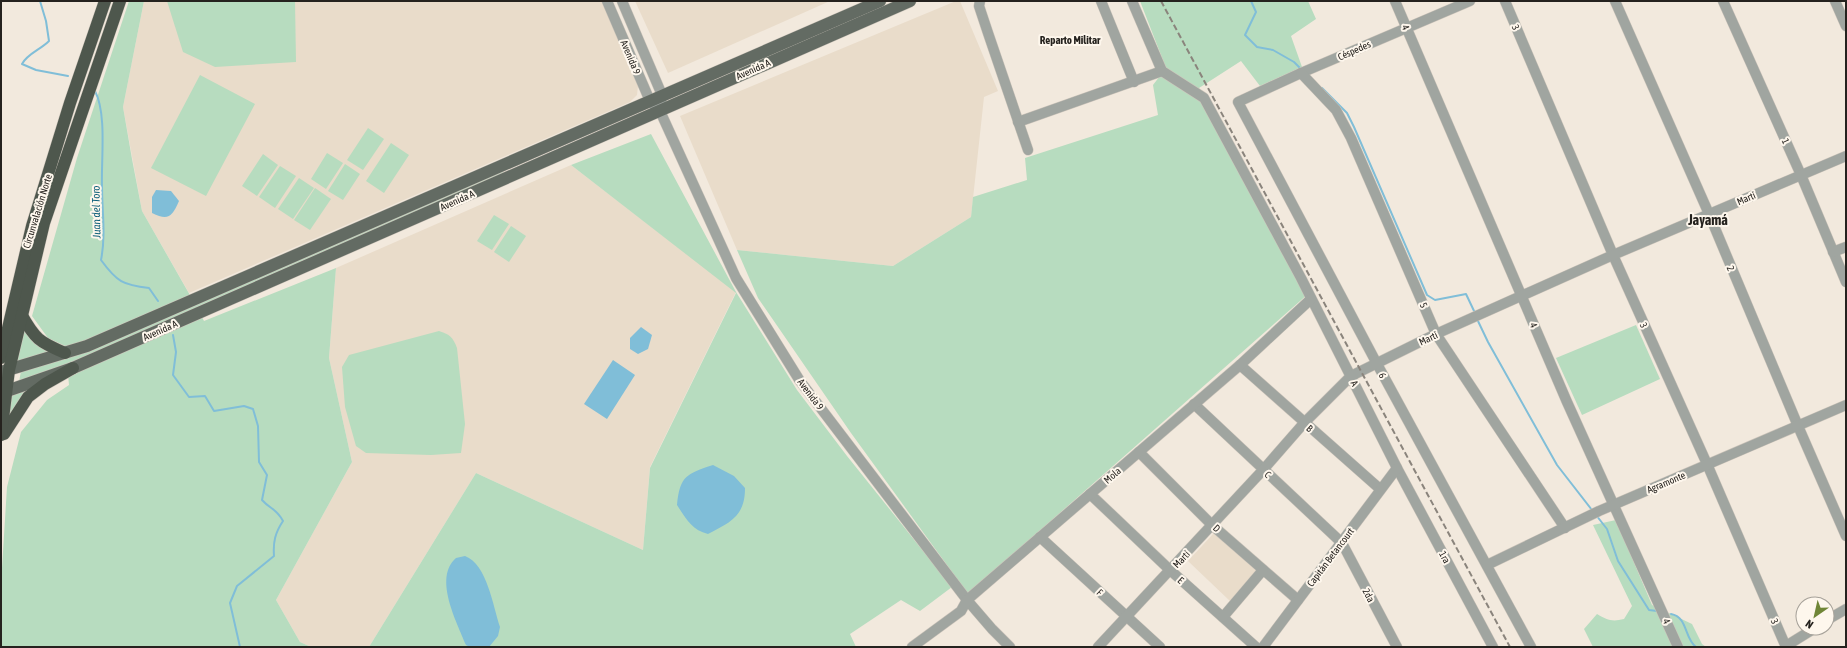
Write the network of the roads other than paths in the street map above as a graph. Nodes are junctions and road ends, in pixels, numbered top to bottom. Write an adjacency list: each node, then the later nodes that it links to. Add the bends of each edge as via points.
1 (105, 1): 41 (highway, Circunvalación Norte, via 32,226)
2 (120, 1): 38 (highway, Circunvalación Norte, via 44,223)
3 (607, 1): 22 (street, Avenida 9)
4 (622, 1): 21 (street, Avenida 9)
5 (880, 1): 21 (main road, Avenida A)
6 (910, 1): 24 (main road, Avenida A)
7 (980, 1): 25 (street, via 979,6)
8 (1101, 1): 20 (street)
9 (1132, 1): 18 (street)
10 (1395, 1): 17 (street, 4)
11 (1470, 1): 17 (street, Céspedes)
12 (1505, 1): 34 (street, 3)
13 (1615, 1): 31 (street, 2)
14 (1723, 1): 30 (street, 1)
15 (1835, 1): 16 (street)
16 (1846, 26)
17 (1406, 27): 19 (street, Céspedes); 36 (street, 4)
18 (1162, 71): 20 (street); 37 (street, A, via 1204,98)
19 (1304, 72): 23 (street, Céspedes); 39 (street, 5, via 1336,110 1352,138)
20 (1134, 82): 25 (street)
21 (662, 95): 22 (main road, Avenida A); 24 (street)
22 (650, 101): 24 (street, Avenida 9); 28 (main road, Avenida A)
23 (1238, 102): 42 (street, 6)
24 (660, 111): 29 (main road, Avenida A); 69 (street, Avenida 9, via 736,278 800,381)
25 (1018, 122): 26 (street)
26 (1028, 150)
27 (1846, 156): 30 (street, Martí)
28 (516, 159): 29 (main road); 40 (main road, Avenida A, via 87,346)
29 (531, 168): 44 (main road, Avenida A)
30 (1801, 175): 31 (street, Martí); 33 (street, 1)
31 (1709, 214): 34 (street, Martí); 51 (street, 2)
32 (1846, 247): 33 (street)
33 (1833, 252): 35 (street, 1)
34 (1613, 255): 36 (street, Martí); 55 (street, 3)
35 (1846, 282)
36 (1522, 295): 39 (street, Martí); 60 (street, 4, via 1567,402)
37 (1311, 300): 43 (street, Mola); 46 (street, A)
38 (21, 314): 40 (highway, via 39,341); 45 (highway, Circunvalación Norte)
39 (1436, 334): 42 (street, Martí); 62 (street, 5)
40 (65, 353): 45 (main road, Avenida A)
41 (1, 358)
42 (1376, 362): 46 (street, Martí); 66 (street, 6)
43 (1240, 365): 48 (street, Mola); 50 (street, B)
44 (73, 368): 47 (main road, Avenida A); 53 (highway, via 28,397)
45 (5, 371): 47 (highway, Circunvalación Norte)
46 (1351, 376): 50 (street, Martí); 56 (street, A)
47 (4, 392): 52 (highway, Circunvalación Norte)
48 (1194, 404): 54 (street, Mola); 57 (street, C)
49 (1846, 405): 51 (street, Agramonte)
50 (1304, 423): 57 (street, Martí); 58 (street, B)
51 (1798, 426): 55 (street, Agramonte); 63 (street, 2)
52 (1, 435)
53 (1, 438)
54 (1139, 452): 59 (street, Mola); 61 (street, D)
55 (1707, 464): 60 (street, Agramonte); 76 (street, 3)
56 (1397, 468): 58 (street, Capitán Betancourt); 84 (street, 1ra)
57 (1264, 470): 61 (street, Martí); 65 (street, C)
58 (1380, 489): 65 (street, Capitán Betancourt)
59 (1090, 494): 64 (street, Mola); 67 (street, E)
60 (1615, 504): 62 (street, Agramonte); 86 (street, 4)
61 (1212, 525): 67 (street, Martí); 68 (street, D)
62 (1565, 528): 66 (street, Agramonte)
63 (1846, 536)
64 (1040, 537): 69 (street, Mola); 73 (street, F)
65 (1342, 543): 70 (street, Capitán Betancourt); 83 (street, 2da)
66 (1487, 564): 85 (street, 6)
67 (1170, 570): 73 (street, Martí); 74 (street, E)
68 (1263, 570): 70 (street, D); 74 (street)
69 (967, 600): 77 (street, Mola, via 961,611); 78 (street, Avenida 9)
70 (1298, 600): 82 (street, Capitán Betancourt)
71 (1846, 609): 72 (street)
72 (1835, 615)
73 (1126, 616): 79 (street, Martí); 80 (street, F)
74 (1223, 617): 81 (street, E)
75 (1802, 636): 76 (street)
76 (1786, 646)
77 (912, 647)
78 (1010, 647)
79 (1098, 647)
80 (1160, 647)
81 (1256, 647)
82 (1263, 647)
83 (1397, 647)
84 (1493, 647)
85 (1531, 647)
86 (1678, 647)

